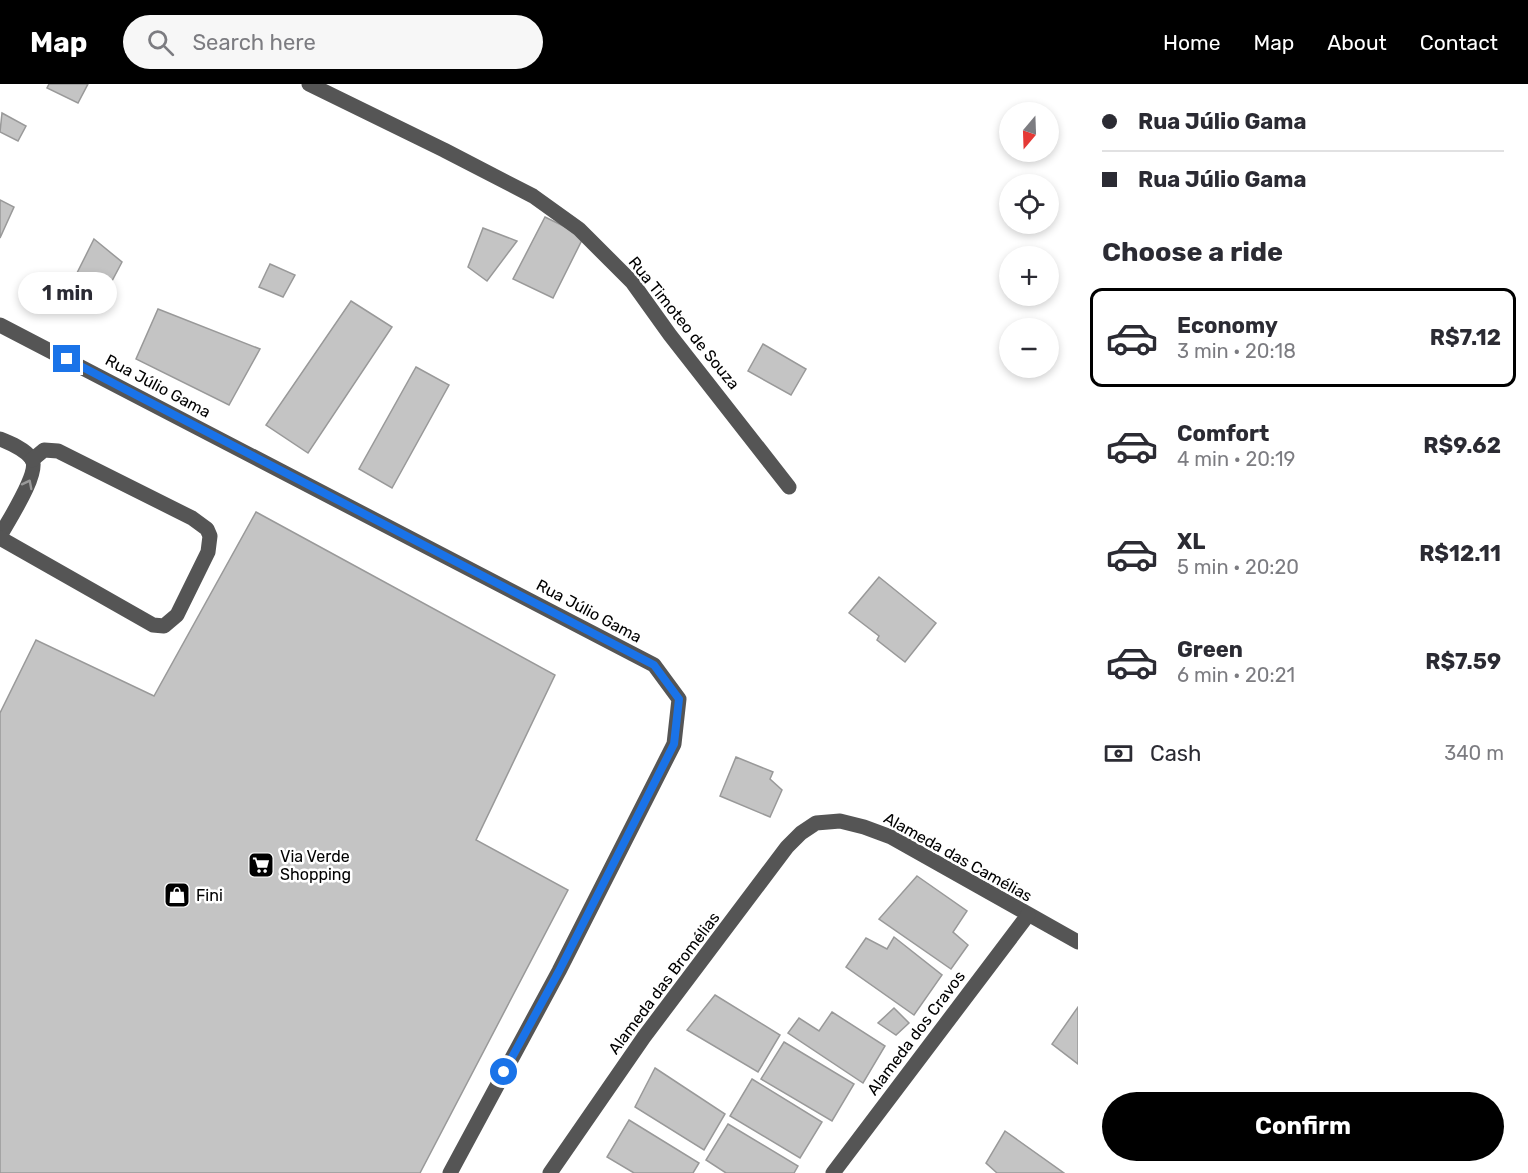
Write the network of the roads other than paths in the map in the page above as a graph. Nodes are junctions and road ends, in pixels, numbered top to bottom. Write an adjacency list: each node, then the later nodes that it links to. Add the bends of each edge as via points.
1 (309, 84): 5 (street, Rua Timoteo de Souza, via 533,196 579,229 632,282)
2 (0, 325): 10 (street, Rua Júlio Gama, via 654,665 679,699 674,744 559,971)
3 (0, 439): 4 (street)
4 (32, 460): 6 (street, one-way to 4, via 33,474); 6 (street, via 44,450 58,451 192,518 207,529 208,552 177,615 164,626 143,620)
5 (789, 487)
6 (0, 537)
7 (816, 823): 8 (street, Alameda das Camélias, via 840,821 891,837); 11 (street, Alameda das Bromélias, via 787,847 645,1037)
8 (1028, 915): 9 (street, Alameda das Camélias); 12 (street, Alameda dos Cravos)
9 (1078, 942)
10 (450, 1173)
11 (550, 1173)
12 (833, 1173)

